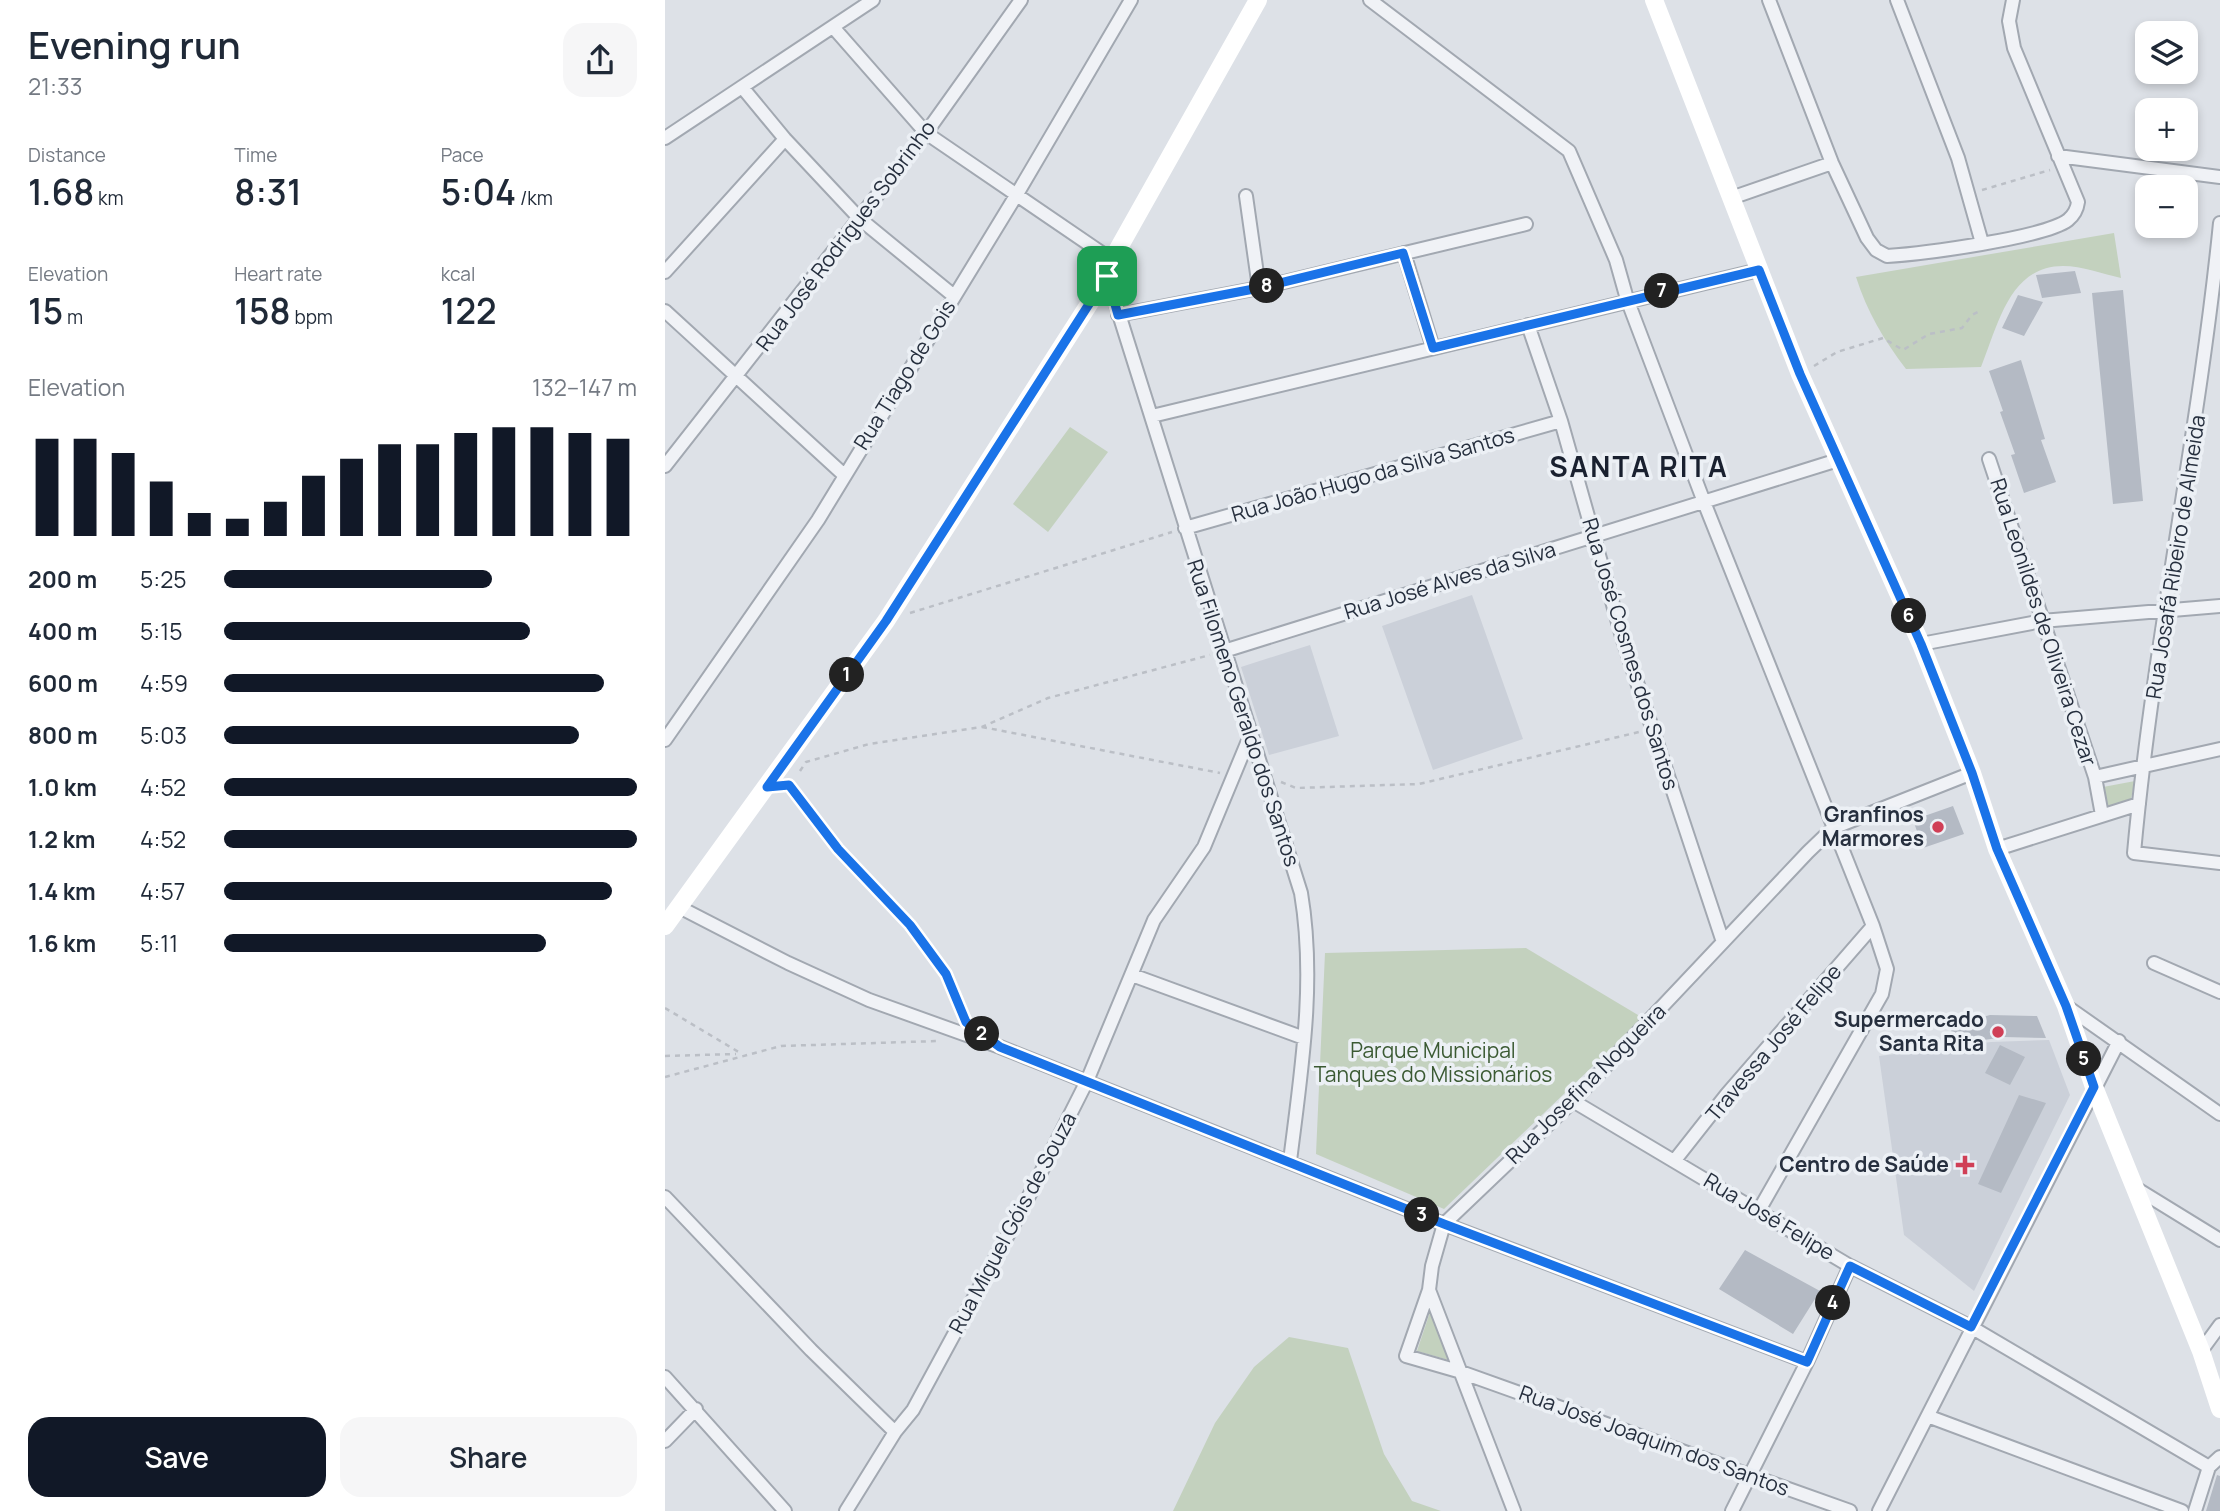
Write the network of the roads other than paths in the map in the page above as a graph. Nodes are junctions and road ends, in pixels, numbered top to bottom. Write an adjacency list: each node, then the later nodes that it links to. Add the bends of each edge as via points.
1 (873, 0): 10 (street)
2 (1021, 0): 12 (street, Rua José Rodrigues Sobrinho)
3 (1131, 0): 18 (street, Rua Tiago de Gois)
4 (1258, 0): 26 (main road)
5 (1370, 0): 31 (street, via 1569,151 1616,260)
6 (1654, 0): 20 (main road)
7 (1769, 0): 16 (street)
8 (1897, 0): 24 (street, via 1958,158)
9 (2013, 0): 15 (street, via 2009,21 2014,48)
10 (833, 27): 11 (street); 12 (street)
11 (742, 87): 13 (street); 14 (street)
12 (926, 133): 18 (street); 21 (street, Rua José Rodrigues Sobrinho)
13 (665, 138)
14 (785, 139): 21 (street); 28 (street)
15 (2061, 161): 17 (street); 24 (street, via 2078,202 2069,220)
16 (1832, 163): 20 (street); 24 (street, via 1876,250 1888,256)
17 (2220, 177)
18 (1017, 194): 26 (street); 30 (street, Rua Tiago de Gois)
19 (1246, 196): 29 (street)
20 (1731, 198): 27 (main road)
21 (860, 219): 30 (street); 37 (street, Rua José Rodrigues Sobrinho)
22 (2220, 223): 34 (street, Rua Josafá Ribeiro de Almeida)
23 (1526, 224): 25 (street)
24 (1982, 243)
25 (1403, 253): 29 (street); 36 (street)
26 (1110, 268): 33 (street, Rua Filomeno Geraldo dos Santos); 63 (main road, via 886,621)
27 (1759, 270): 31 (street); 41 (main road)
28 (665, 272)
29 (1259, 288): 33 (street)
30 (954, 296): 43 (street, Rua Tiago de Gois)
31 (1626, 299): 35 (street); 44 (street)
32 (665, 311): 37 (street)
33 (1118, 315): 38 (street, Rua Filomeno Geraldo dos Santos)
34 (2215, 322): 48 (street, Rua Josafá Ribeiro de Almeida)
35 (1528, 326): 36 (street); 39 (street, Rua José Cosmes dos Santos)
36 (1433, 348): 38 (street)
37 (738, 377): 42 (street, Rua José Rodrigues Sobrinho); 43 (street)
38 (1152, 416): 45 (street, Rua Filomeno Geraldo dos Santos)
39 (1561, 421): 45 (street, Rua João Hugo da Silva Santos); 46 (street, Rua José Cosmes dos Santos)
40 (1989, 459): 49 (street, Rua Leonildes de Oliveira Cezar)
41 (1837, 460): 44 (street, Rua José Alves da Silva); 50 (main road)
42 (665, 466)
43 (843, 474): 53 (street, Rua Tiago de Gois, via 818,520)
44 (1704, 502): 46 (street, Rua José Alves da Silva); 60 (street)
45 (1185, 528): 51 (street, Rua Filomeno Geraldo dos Santos)
46 (1592, 537): 51 (street, Rua José Alves da Silva); 66 (street, Rua José Cosmes dos Santos)
47 (2220, 606): 48 (street)
48 (2167, 611): 49 (street); 55 (street, Rua Josafá Ribeiro de Almeida)
49 (2042, 621): 50 (street); 57 (street, Rua Leonildes de Oliveira Cezar)
50 (1921, 644): 56 (main road)
51 (1224, 651): 52 (street, Rua Filomeno Geraldo dos Santos)
52 (1250, 736): 68 (street, Rua Miguel Góis de Souza, via 1204,847 1154,920); 71 (street, Rua Filomeno Geraldo dos Santos, via 1301,893 1307,929)
53 (665, 740)
54 (2220, 749): 55 (street, Rua Leonildes de Oliveira Cezar)
55 (2144, 766): 57 (street, Rua Leonildes de Oliveira Cezar); 58 (street, Rua Josafá Ribeiro de Almeida)
56 (1972, 773): 60 (street, Rua Josefina Nogueira); 61 (main road)
57 (2095, 777): 59 (street)
58 (2139, 804): 59 (street); 62 (street, Rua Josafá Ribeiro de Almeida, via 2134,853)
59 (2102, 815): 61 (street)
60 (1833, 828): 65 (street); 66 (street, Rua Josefina Nogueira)
61 (1997, 849): 70 (main road)
62 (2220, 863)
63 (680, 907): 64 (main road); 73 (street, via 869,1000)
64 (665, 926)
65 (1873, 926): 77 (street, Travessa José Felipe); 81 (street, via 1887,970 1882,994)
66 (1723, 942): 75 (street, Rua Josefina Nogueira)
67 (2154, 963): 69 (street)
68 (1132, 975): 71 (street); 73 (street, Rua Miguel Góis de Souza)
69 (2220, 992)
70 (2066, 1006): 72 (street); 74 (main road)
71 (1304, 1038): 78 (street, Rua Filomeno Geraldo dos Santos)
72 (2119, 1041): 74 (street); 76 (street)
73 (1087, 1081): 78 (street); 95 (street, Rua Miguel Góis de Souza, via 919,1398)
74 (2094, 1087): 79 (main road); 87 (street)
75 (1573, 1101): 77 (street, Rua José Felipe); 82 (street, Rua Josefina Nogueira)
76 (2220, 1114)
77 (1675, 1160): 81 (street, Rua José Felipe)
78 (1290, 1161): 82 (street)
79 (2134, 1187): 83 (street); 88 (main road)
80 (665, 1197): 95 (street)
81 (1758, 1212): 84 (street, Rua José Felipe)
82 (1444, 1224): 85 (street); 89 (street)
83 (2220, 1240)
84 (1850, 1266): 87 (street, Rua José Felipe); 89 (street)
85 (1429, 1290): 90 (street); 90 (street, Rua José Joaquim dos Santos, via 1406,1356)
86 (2220, 1325): 88 (street)
87 (1971, 1327): 94 (street); 98 (street, Rua José Felipe)
88 (2201, 1351): 93 (main road)
89 (1807, 1362): 99 (street)
90 (1458, 1371): 99 (street, Rua José Joaquim dos Santos); 102 (street)
91 (665, 1377): 92 (street)
92 (696, 1409): 96 (street); 100 (street)
93 (2220, 1409)
94 (1930, 1417): 105 (street); 106 (street)
95 (895, 1432): 101 (street, Rua Miguel Góis de Souza)
96 (665, 1441)
97 (2220, 1457): 98 (street)
98 (2209, 1467): 107 (street)
99 (1749, 1475): 103 (street); 104 (street, Rua José Joaquim dos Santos)
100 (785, 1511)
101 (846, 1511)
102 (1514, 1511)
103 (1732, 1511)
104 (1850, 1511)
105 (1879, 1511)
106 (2182, 1511)
107 (2195, 1511)

